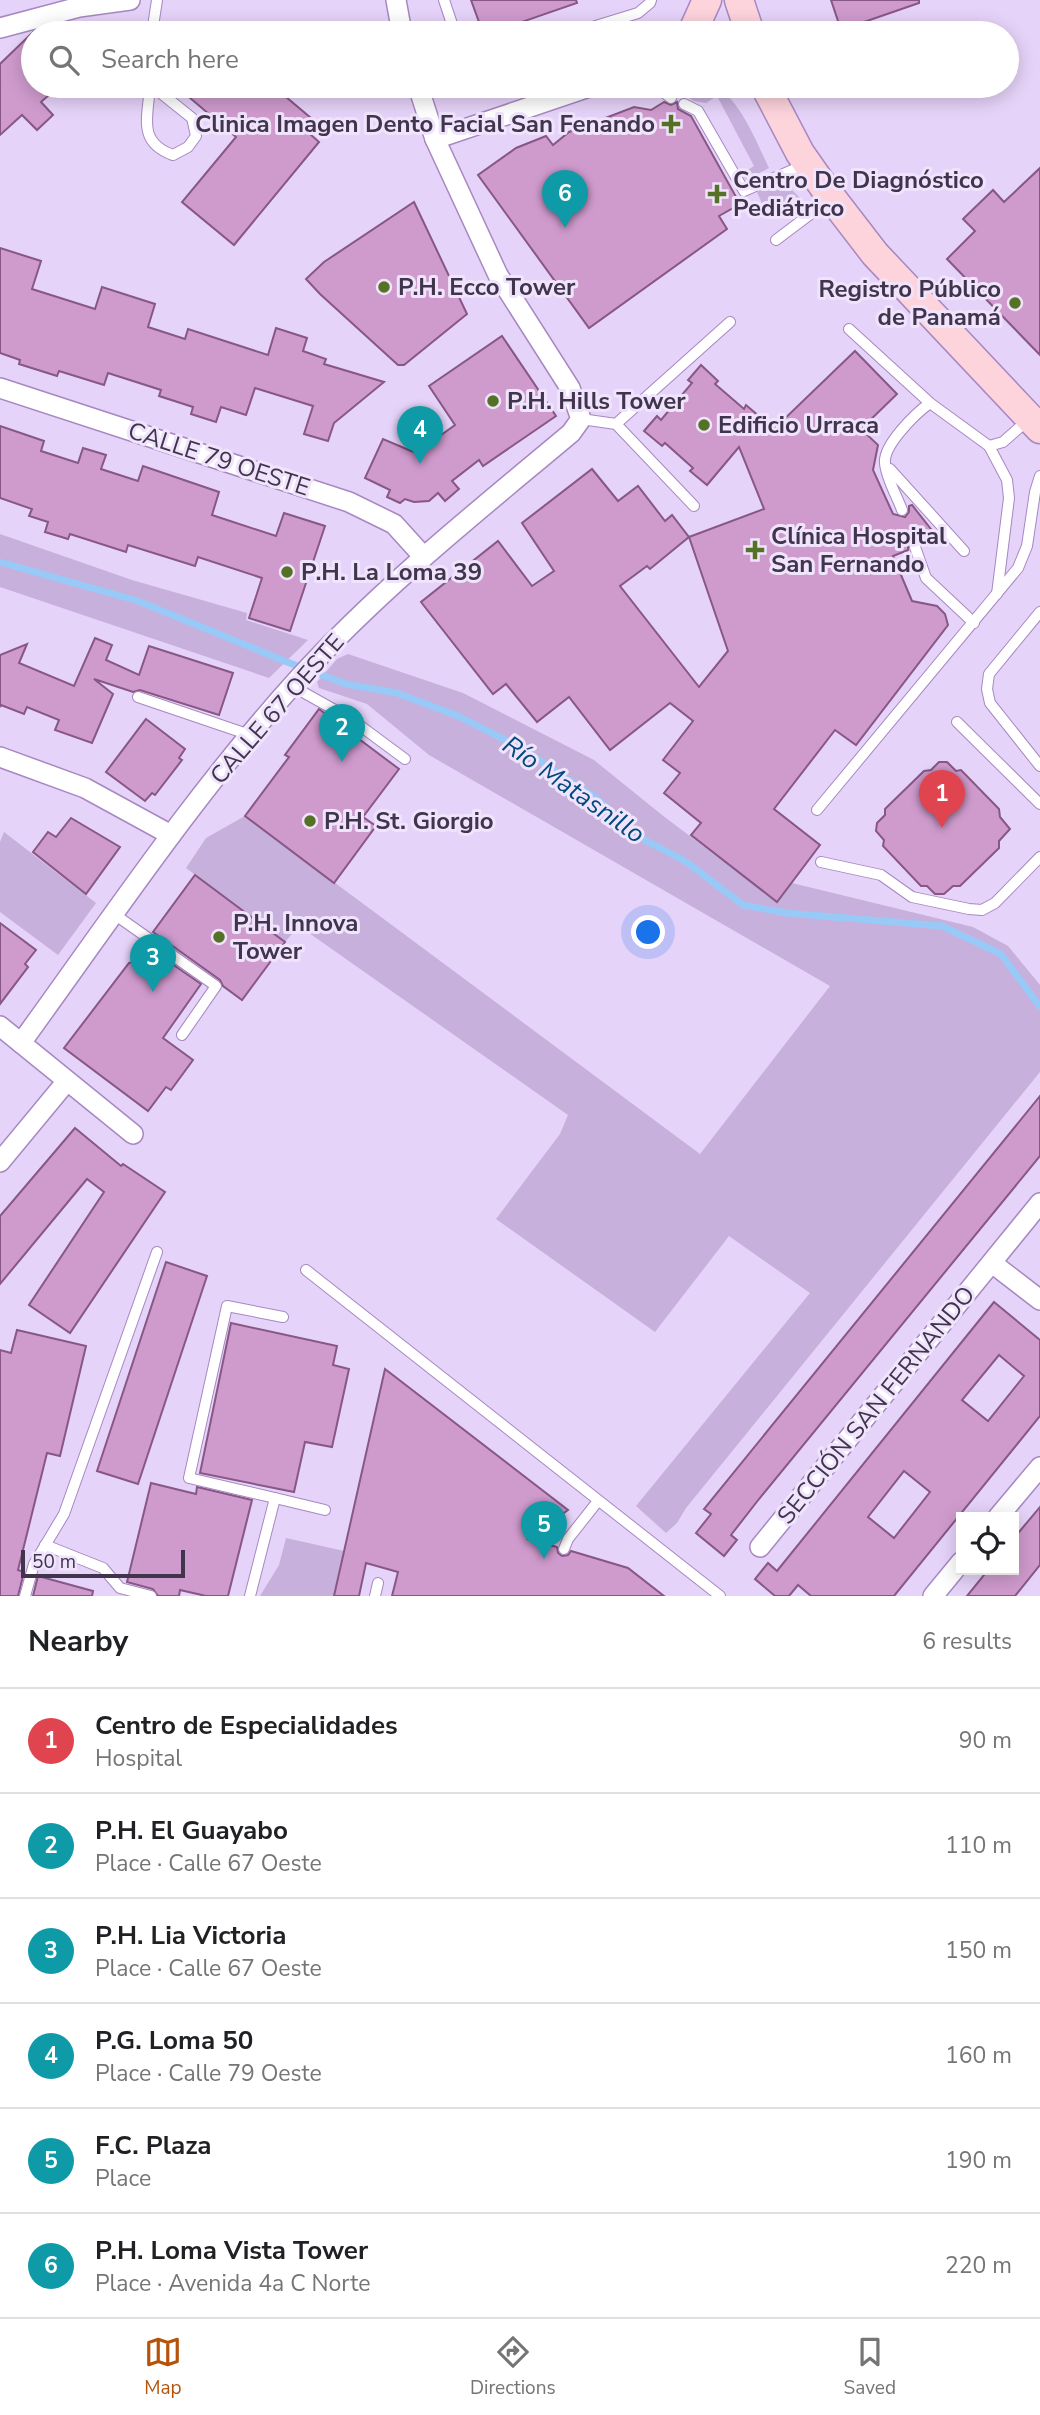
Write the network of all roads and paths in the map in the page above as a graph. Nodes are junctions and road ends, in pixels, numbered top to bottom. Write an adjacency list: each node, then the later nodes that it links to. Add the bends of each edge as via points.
1 (130, 0): 8 (street)
2 (157, 0): 9 (lane)
3 (396, 0): 10 (street)
4 (444, 0): 11 (lane)
5 (651, 0): 12 (lane, via 638,13)
6 (707, 0): 13 (main road)
7 (739, 0): 14 (main road)
8 (26, 21)
9 (154, 21)
10 (400, 21)
11 (452, 21)
12 (619, 21)
13 (697, 21)
14 (742, 21)
15 (21, 22): 16 (street)
16 (0, 28)
17 (150, 98): 18 (lane, via 148,137 158,149 173,155 196,136 192,118)
18 (166, 98)
19 (422, 98): 23 (street)
20 (556, 98): 23 (street)
21 (770, 98): 24 (main road)
22 (684, 104): 24 (lane, via 698,111 744,191)
23 (435, 139): 31 (street, via 498,275 570,388)
24 (808, 164): 25 (main road)
25 (832, 198): 26 (lane); 32 (main road, via 875,254)
26 (776, 240)
27 (730, 322): 33 (lane)
28 (849, 329): 30 (lane)
29 (0, 388): 41 (street, CALLE 79 OESTE, via 349,502 394,524)
30 (930, 403): 34 (lane); 35 (lane, via 904,428 890,447)
31 (581, 419): 33 (lane); 41 (street, CALLE 67 OESTE, via 571,433)
32 (1035, 424): 34 (lane)
33 (616, 425): 37 (lane)
34 (989, 446): 42 (lane, via 1007,480 1009,498)
35 (885, 464): 38 (lane); 40 (lane)
36 (1040, 476): 42 (lane, via 1027,546 1018,568)
37 (694, 506)
38 (902, 510)
39 (915, 547): 44 (lane, via 926,578)
40 (964, 551)
41 (423, 556): 45 (street, CALLE 67 OESTE)
42 (997, 594): 44 (lane)
43 (1040, 612): 51 (lane, via 989,674 987,688 990,703)
44 (974, 623): 53 (lane)
45 (295, 682): 48 (street, CALLE 67 OESTE); 50 (lane)
46 (138, 697): 48 (lane)
47 (957, 722): 52 (lane)
48 (251, 735): 54 (street, CALLE 67 OESTE)
49 (0, 757): 54 (street, via 85,788)
50 (404, 759)
51 (1040, 766)
52 (1040, 804)
53 (817, 810)
54 (171, 835): 57 (street, CALLE 67 OESTE)
55 (1040, 857): 56 (lane, via 995,903 982,910 912,897 881,875)
56 (821, 862)
57 (114, 915): 59 (lane, via 216,986); 60 (street, CALLE 67 OESTE)
58 (0, 1026): 60 (street)
59 (182, 1035)
60 (21, 1043): 61 (street)
61 (67, 1081): 62 (street); 63 (street)
62 (133, 1134)
63 (0, 1162)
64 (1040, 1203): 66 (street, SECCIÓN SAN FERNANDO)
65 (158, 1252): 75 (lane, via 64,1514)
66 (992, 1263): 68 (street, SECCIÓN SAN FERNANDO); 76 (street, SECCIÓN SAN FERNANDO)
67 (306, 1270): 72 (lane)
68 (1040, 1300)
69 (283, 1317): 71 (lane, via 227,1306 190,1478)
70 (1040, 1467): 74 (street)
71 (275, 1498): 73 (lane); 82 (lane)
72 (598, 1501): 77 (lane); 84 (lane)
73 (325, 1510)
74 (1002, 1512)
75 (46, 1545): 80 (lane, via 34,1564); 81 (lane, via 103,1569 120,1588)
76 (760, 1547)
77 (564, 1549)
78 (956, 1568): 85 (street)
79 (378, 1583): 83 (lane)
80 (25, 1596)
81 (151, 1596)
82 (250, 1596)
83 (375, 1596)
84 (720, 1596)
85 (933, 1596)

